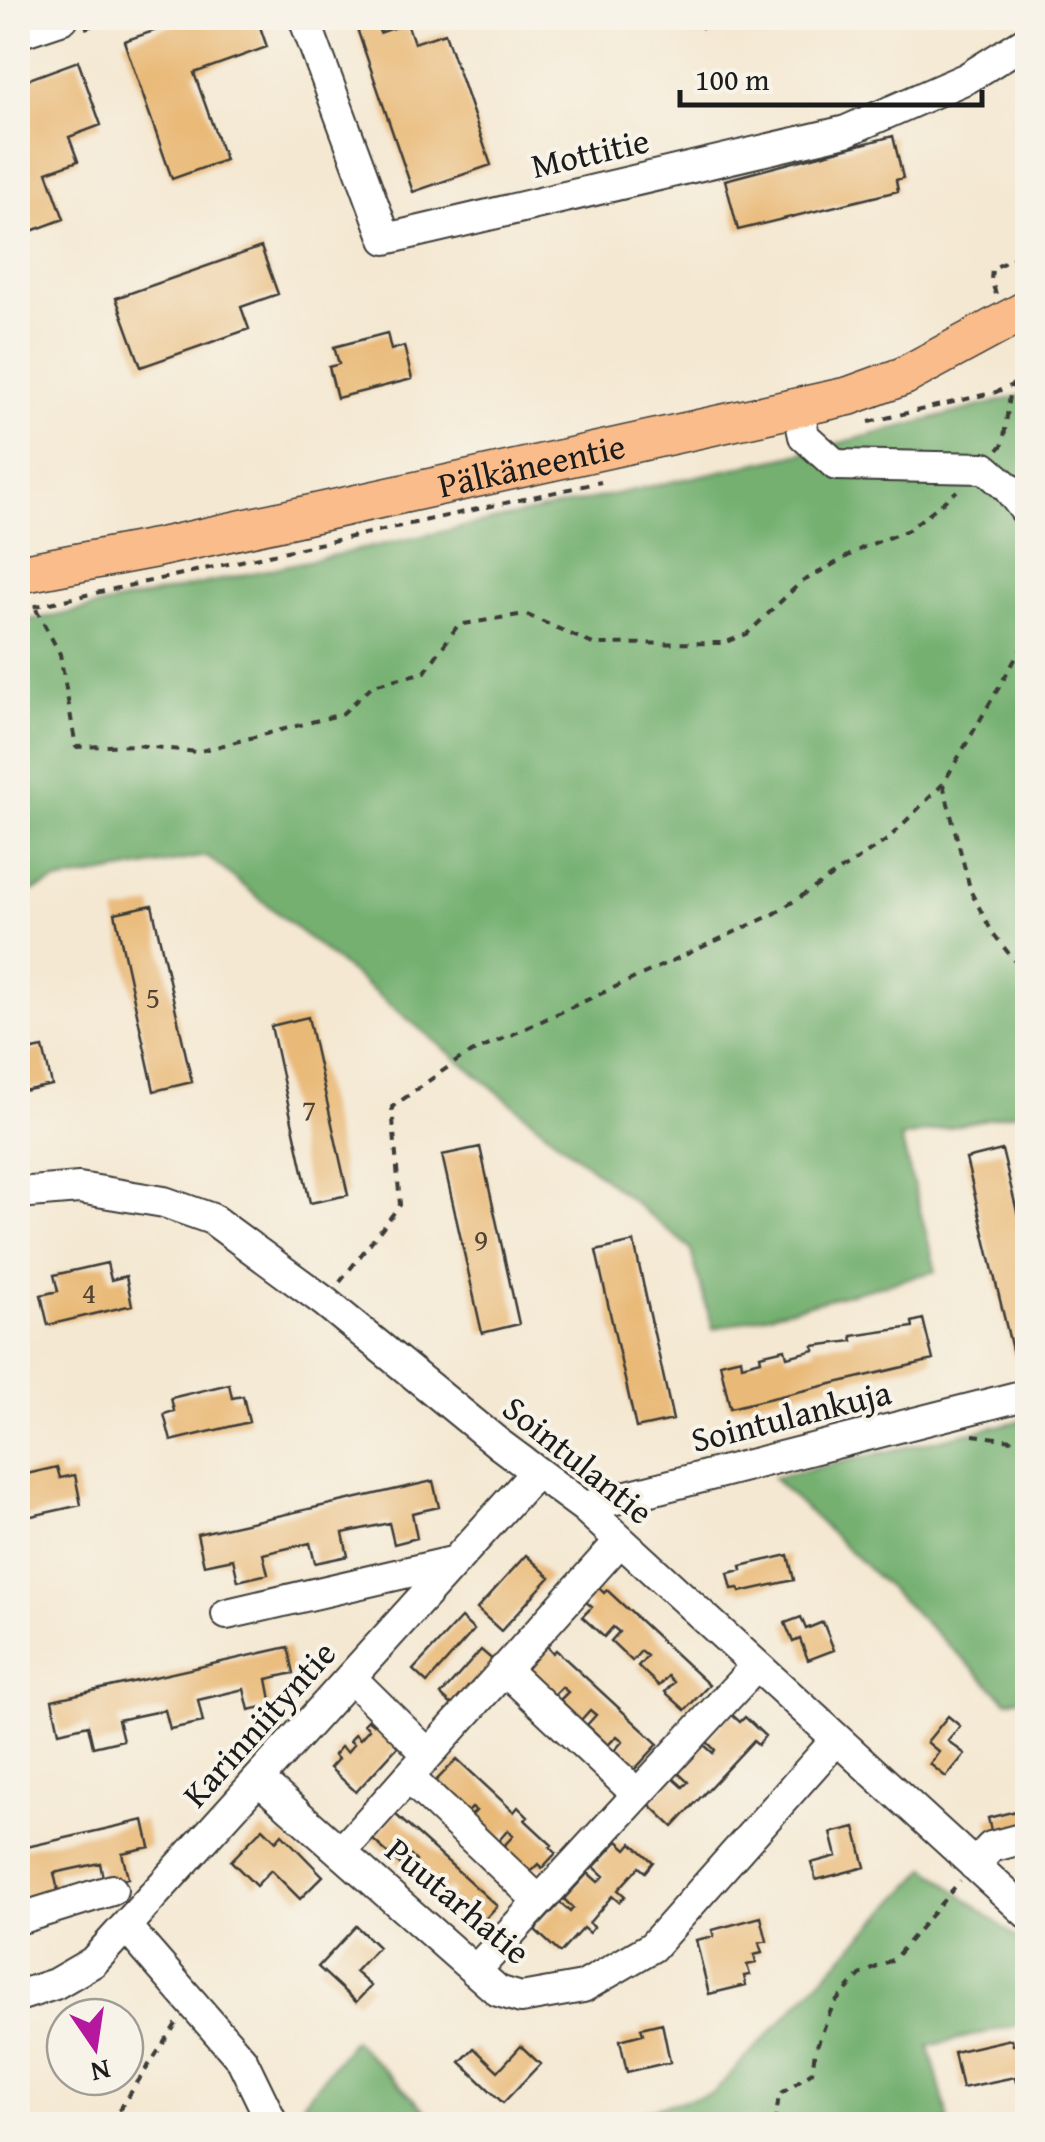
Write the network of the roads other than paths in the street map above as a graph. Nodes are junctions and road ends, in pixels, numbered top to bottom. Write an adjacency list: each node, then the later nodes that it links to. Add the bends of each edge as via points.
1 (63, 18): 3 (street)
2 (304, 18): 4 (street, Mottitie, via 386,239 846,131 967,78)
3 (18, 33)
4 (1028, 40)
5 (1012, 301): 6 (main road, Pälkäneentie, via 904,376)
6 (798, 408): 7 (street, via 804,436 836,465 985,468); 8 (main road, Pälkäneentie)
7 (1028, 514)
8 (18, 574)
9 (18, 1193): 11 (street, Sointulantie, via 79,1188 164,1202 212,1219)
10 (1017, 1398): 12 (street, Sointulankuja)
11 (536, 1472): 12 (street, Sointulantie); 14 (street, Karinniityntie)
12 (584, 1507): 13 (street, Sointulantie)
13 (620, 1541): 16 (street, Sointulantie); 17 (street)
14 (456, 1561): 15 (street); 18 (street, Karinniityntie)
15 (227, 1614)
16 (756, 1666): 19 (street, Sointulantie); 22 (street)
17 (504, 1669): 20 (street); 22 (street)
18 (351, 1678): 20 (street); 21 (street, Karinniityntie)
19 (836, 1740): 25 (street, Sointulantie); 31 (street, Puutarhatie, via 652,1947 583,1986 538,1997 498,1990)
20 (418, 1765): 24 (street); 27 (street)
21 (260, 1780): 24 (street, Puutarhatie); 30 (street, Karinniityntie)
22 (637, 1794): 27 (street)
23 (1028, 1838): 25 (street, via 991,1847)
24 (341, 1852): 31 (street, Puutarhatie)
25 (974, 1866): 28 (street, Sointulantie)
26 (112, 1890): 29 (street)
27 (539, 1901): 31 (street)
28 (1028, 1914)
29 (18, 1919)
30 (127, 1928): 32 (street, Karinniityntie, via 93,1962); 33 (street, via 242,2060)
31 (476, 1971)
32 (18, 1996)
33 (273, 2124)

